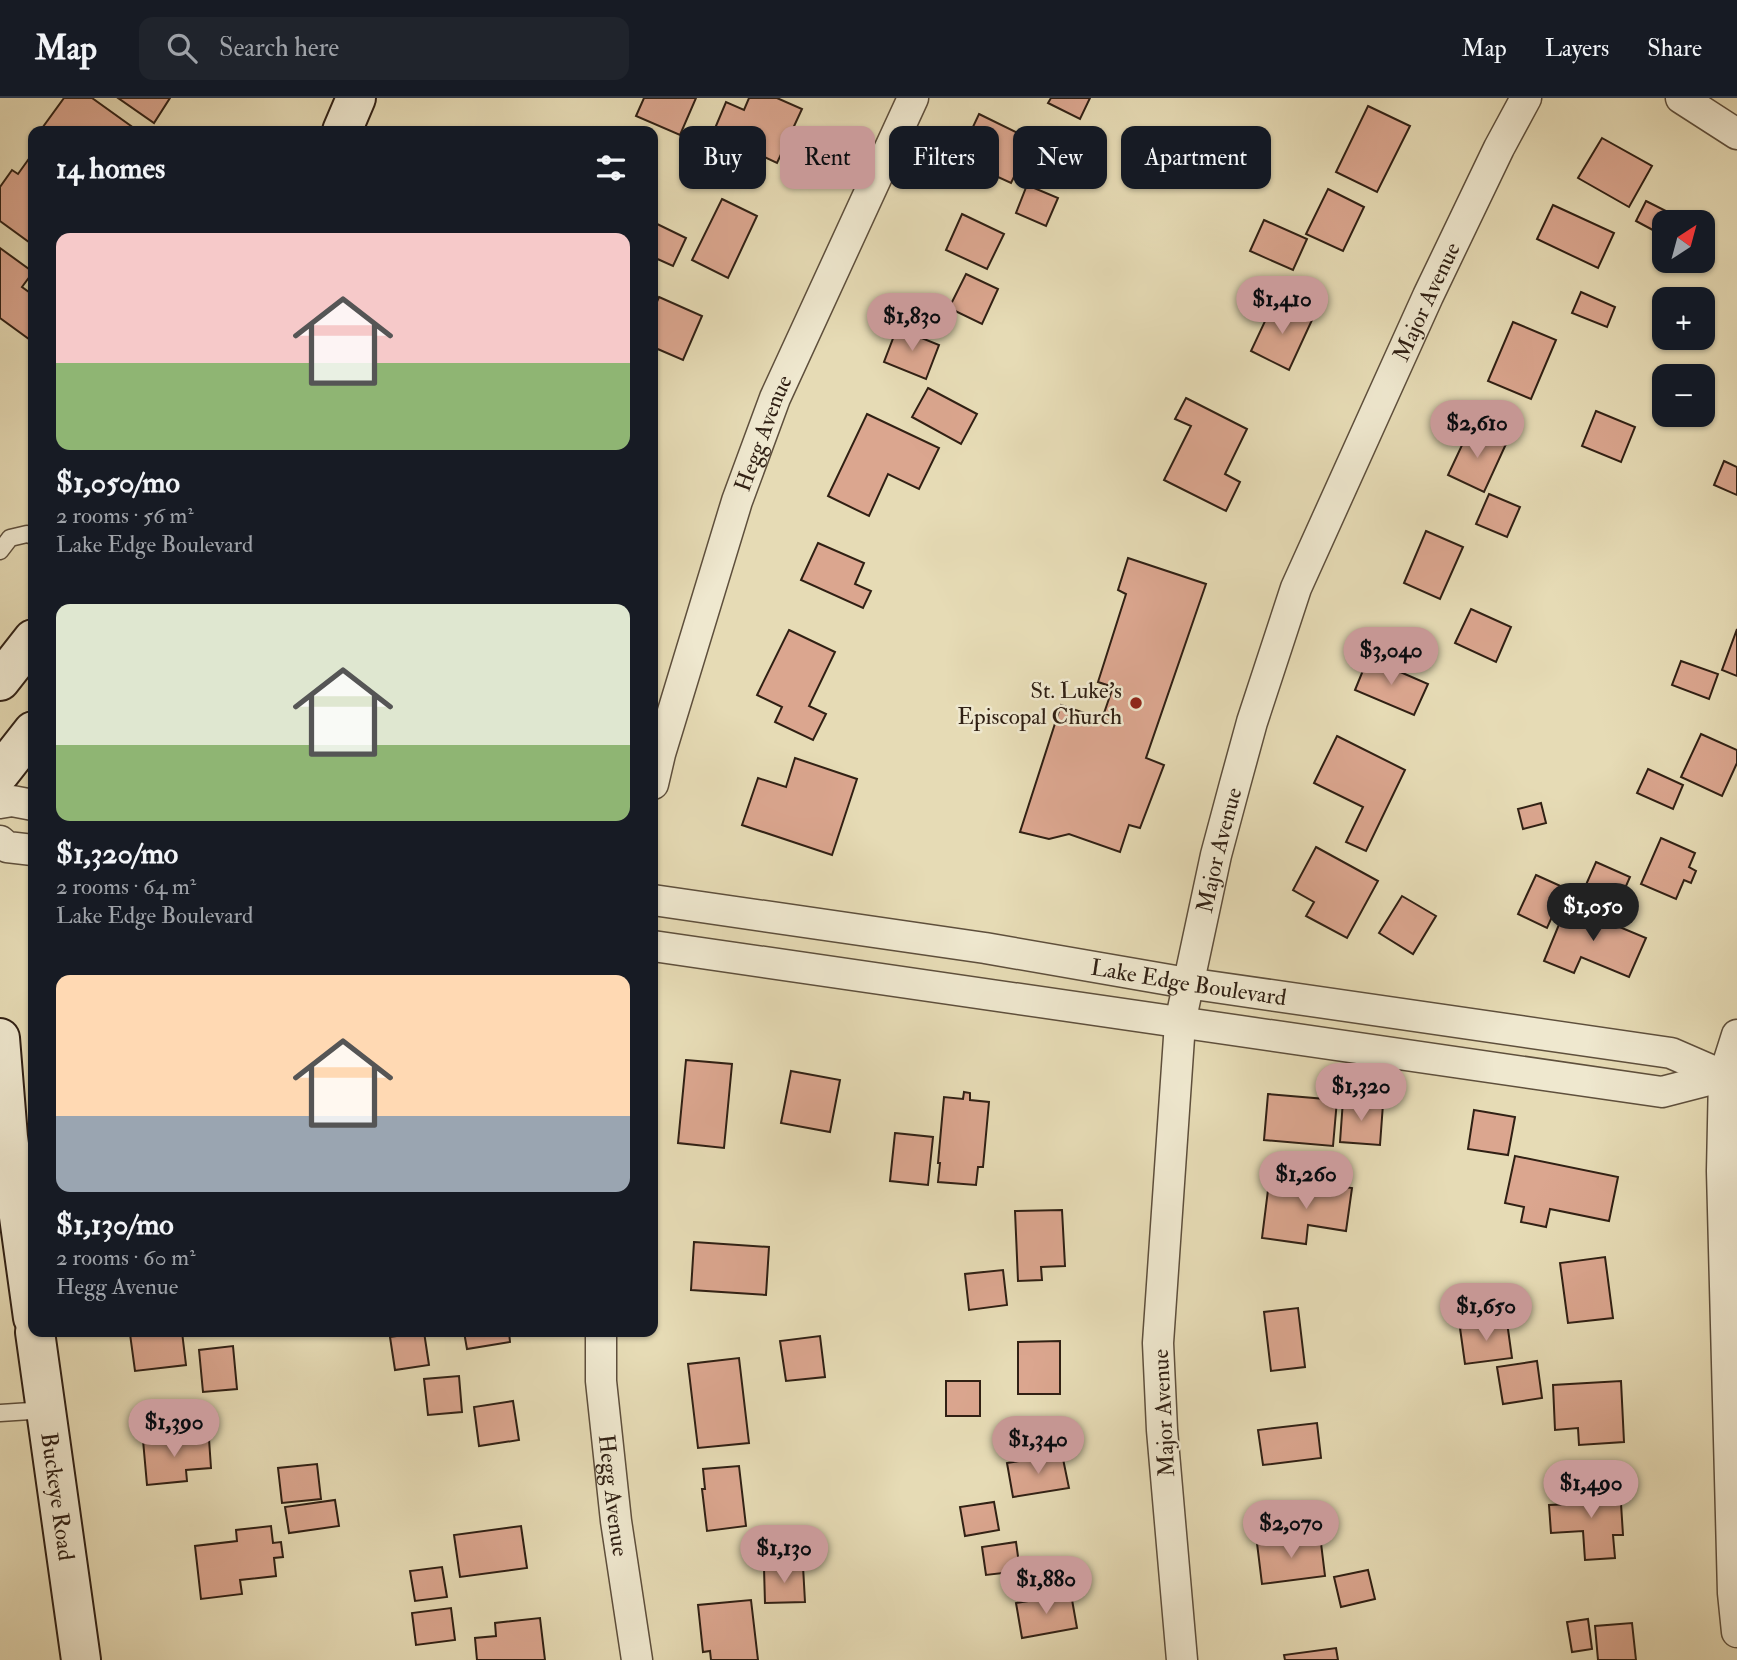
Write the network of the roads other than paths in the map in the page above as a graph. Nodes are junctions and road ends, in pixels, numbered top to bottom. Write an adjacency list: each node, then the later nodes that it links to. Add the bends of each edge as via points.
1 (356, 98): 5 (street)
2 (913, 98): 12 (street, Hegg Avenue, via 775,398 737,502)
3 (1526, 98): 20 (street, Major Avenue, via 1428,296 1296,587 1252,722)
4 (1681, 98): 6 (street)
5 (344, 126)
6 (1737, 134)
7 (28, 534): 8 (lane, via 10,538)
8 (0, 551)
9 (28, 645): 10 (street)
10 (0, 681)
11 (28, 737): 13 (street)
12 (658, 763)
13 (0, 773)
14 (0, 803): 15 (street)
15 (28, 804)
16 (0, 841): 17 (street, via 7,847)
17 (28, 849)
18 (658, 901): 20 (street, Lake Edge Boulevard, via 985,948)
19 (658, 947): 21 (street, Lake Edge Boulevard)
20 (1187, 983): 21 (street, Major Avenue); 24 (street, Lake Edge Boulevard, via 1671,1053)
21 (1180, 1023): 24 (street, Lake Edge Boulevard, via 1662,1092); 33 (street, Major Avenue, via 1158,1343)
22 (1737, 1035): 24 (street)
23 (0, 1038): 25 (street)
24 (1730, 1077): 30 (street, via 1723,1212)
25 (28, 1282)
26 (36, 1337): 28 (street, Buckeye Road)
27 (601, 1337): 32 (street, Hegg Avenue, via 601,1381 616,1521)
28 (46, 1410): 29 (lane); 31 (street, Buckeye Road)
29 (0, 1413)
30 (1737, 1632)
31 (81, 1660)
32 (637, 1660)
33 (1182, 1660)

